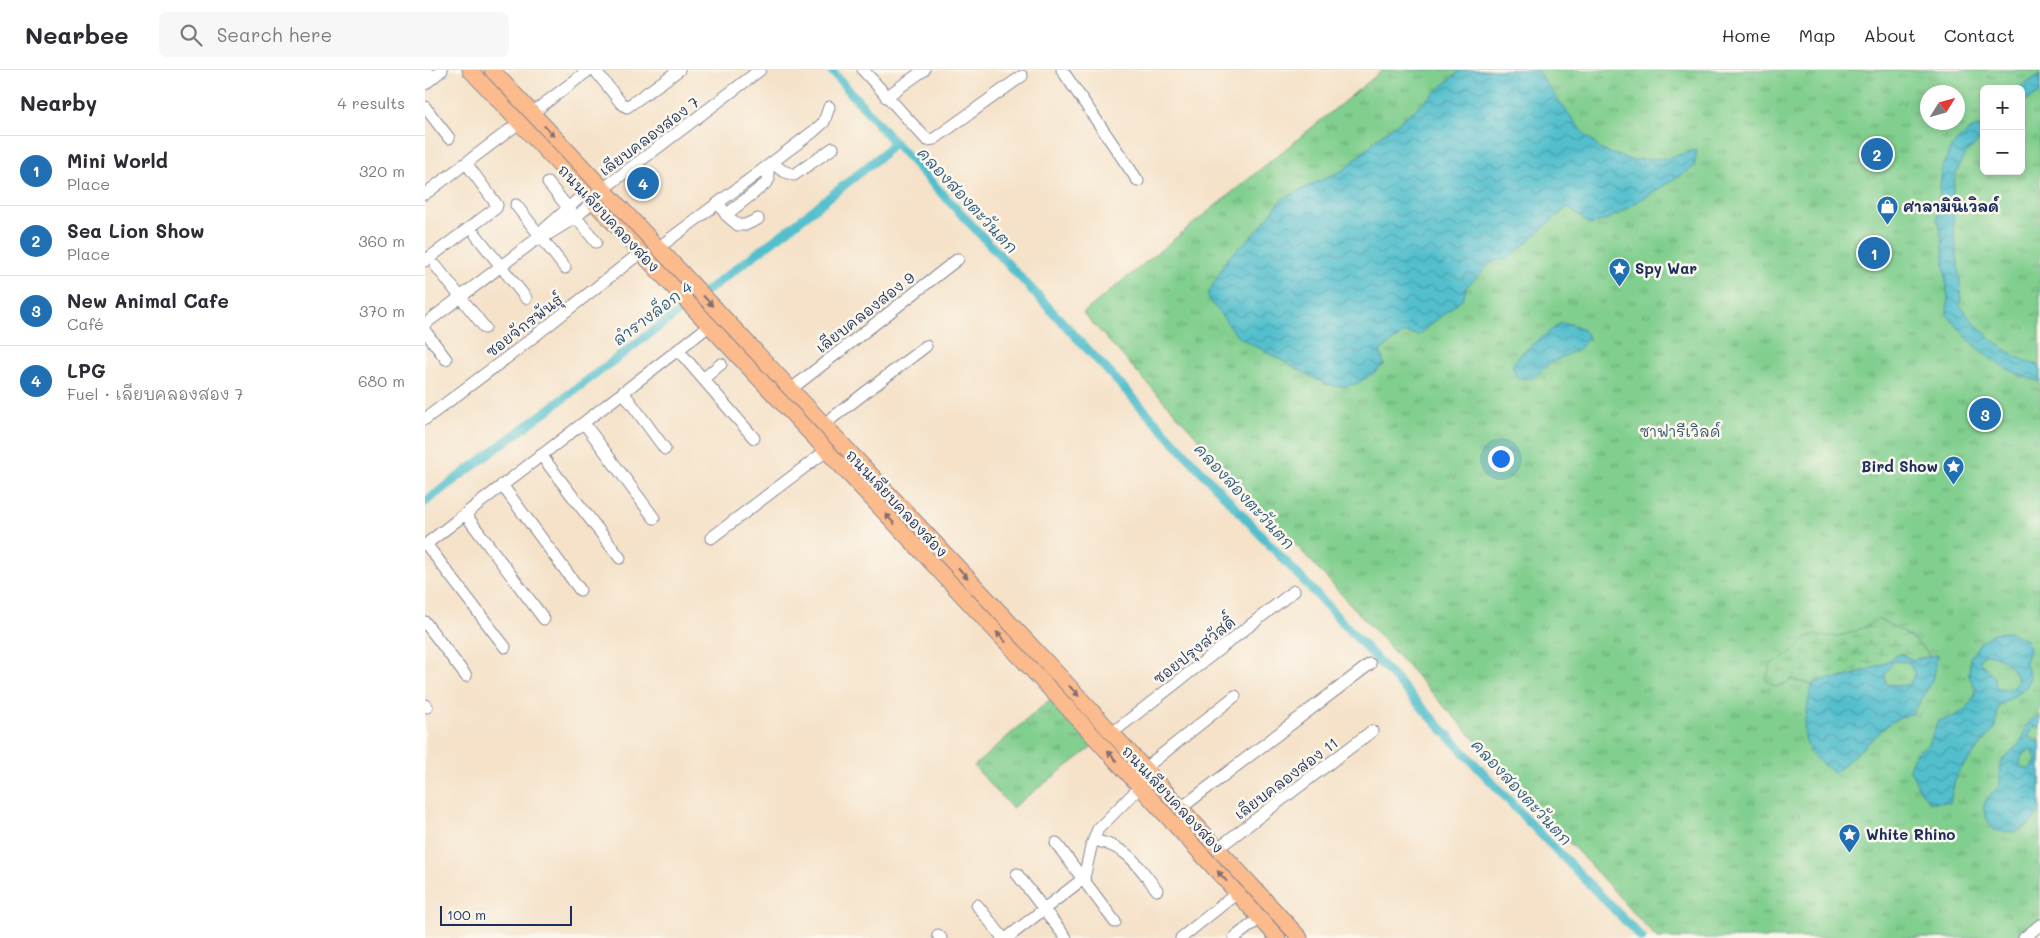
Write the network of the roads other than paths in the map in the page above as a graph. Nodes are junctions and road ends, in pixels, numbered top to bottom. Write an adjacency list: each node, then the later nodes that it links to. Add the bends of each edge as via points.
1 (442, 70): 12 (street)
2 (470, 70): 17 (main road, ถนนเลียบคลองสอง)
3 (589, 70): 16 (street)
4 (595, 70): 5 (street, via 627,107)
5 (679, 70)
6 (760, 70): 24 (street, เลียบคลองสอง 7)
7 (863, 70): 13 (street)
8 (924, 70): 13 (street)
9 (1062, 70): 22 (street)
10 (495, 71): 16 (main road, ถนนเลียบคลองสอง)
11 (1022, 76): 13 (street, via 932,140 924,138)
12 (425, 84)
13 (886, 97)
14 (425, 107): 18 (street)
15 (829, 107): 21 (street, via 824,122)
16 (532, 113): 24 (main road, ถนนเลียบคลองสอง, one-way to 24)
17 (519, 123): 20 (street); 26 (main road, ถนนเลียบคลองสอง)
18 (449, 138)
19 (833, 148): 21 (street, via 794,175)
20 (466, 163): 25 (street); 39 (street, via 496,208)
21 (770, 165): 27 (street); 30 (street, via 769,179 765,184)
22 (1138, 181)
23 (548, 182): 29 (street)
24 (603, 189): 36 (main road, ถนนเลียบคลองสอง)
25 (425, 194)
26 (589, 198): 29 (street); 31 (street); 37 (main road, ถนนเลียบคลองสอง)
27 (719, 203): 30 (street); 36 (street)
28 (516, 205): 34 (street)
29 (568, 207): 31 (street); 34 (street)
30 (726, 215): 32 (street, via 739,225)
31 (576, 217): 34 (street); 35 (street)
32 (758, 219)
33 (477, 235): 41 (street)
34 (539, 238): 41 (street); 42 (street)
35 (596, 242)
36 (658, 248): 54 (main road, ถนนเลียบคลองสอง, one-way to 54)
37 (641, 253): 46 (main road, ถนนเลียบคลองสอง); 56 (street, ซอยจักรพันธุ์)
38 (958, 259): 54 (street, เลียบคลองสอง 9)
39 (425, 261)
40 (436, 266): 43 (street)
41 (501, 266): 43 (street); 44 (street)
42 (565, 268)
43 (461, 297): 45 (street); 47 (street)
44 (526, 298)
45 (425, 324)
46 (709, 326): 50 (street); 61 (main road, ถนนเลียบคลองสอง)
47 (485, 328)
48 (425, 331): 51 (street)
49 (926, 346): 58 (street)
50 (678, 350): 53 (street); 55 (street)
51 (446, 359)
52 (721, 364): 53 (street)
53 (703, 379): 59 (street)
54 (790, 390): 58 (main road, ถนนเลียบคลองสอง)
55 (623, 392): 57 (street); 60 (street)
56 (425, 419)
57 (584, 422): 62 (street); 65 (street)
58 (823, 424): 78 (main road, ถนนเลียบคลองสอง, one-way to 78)
59 (753, 438)
60 (665, 449)
61 (826, 451): 66 (street); 80 (main road, ถนนเลียบคลองสอง, one-way to 61)
62 (541, 455): 63 (street); 68 (street)
63 (502, 485): 64 (street); 69 (street)
64 (465, 514): 67 (street); 71 (street)
65 (654, 518)
66 (711, 538)
67 (426, 544): 73 (street)
68 (621, 558)
69 (581, 590)
70 (1294, 590): 78 (street, ซอยปรุงสวัสดิ์)
71 (544, 619)
72 (425, 622): 75 (street)
73 (505, 647)
74 (1370, 664): 81 (street)
75 (466, 676)
76 (1235, 696): 79 (street)
77 (1373, 731): 84 (street, เลียบคลองสอง 11)
78 (1112, 733): 79 (main road, ถนนเลียบคลองสอง)
79 (1145, 768): 81 (main road, ถนนเลียบคลองสอง)
80 (1140, 787): 82 (street, via 1098,828); 88 (main road, ถนนเลียบคลองสอง, one-way to 80)
81 (1181, 808): 84 (main road, ถนนเลียบคลองสอง)
82 (1094, 840): 86 (street); 87 (street, via 1131,856)
83 (1056, 843): 86 (street)
84 (1218, 848): 100 (main road, ถนนเลียบคลองสอง)
85 (1017, 874): 90 (street)
86 (1084, 878): 90 (street); 92 (street)
87 (1157, 890)
88 (1237, 893): 91 (main road, ถนนเลียบคลองสอง); 97 (street)
89 (977, 905): 94 (street)
90 (1044, 909): 95 (street); 96 (street)
91 (1260, 918): 98 (street); 99 (main road, ถนนเลียบคลองสอง)
92 (1115, 922)
93 (2040, 925): 101 (street)
94 (1003, 938)
95 (1007, 938)
96 (1065, 938)
97 (1181, 938)
98 (1233, 938)
99 (1278, 938)
100 (1301, 938)
101 (2024, 938)

